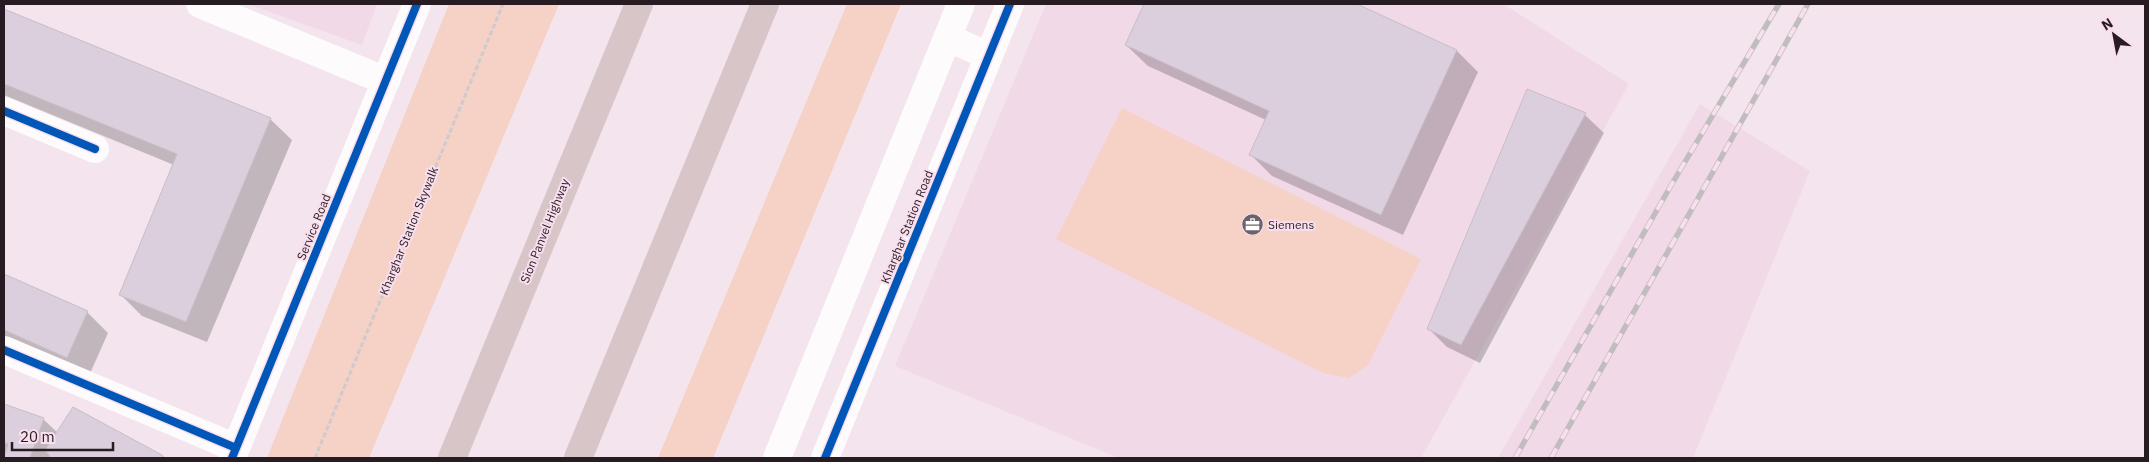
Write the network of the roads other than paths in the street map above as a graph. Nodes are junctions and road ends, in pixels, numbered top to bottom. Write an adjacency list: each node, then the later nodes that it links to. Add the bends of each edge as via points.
1 (200, 4): 9 (street)
2 (417, 4): 9 (street, Service Road)
3 (639, 4): 14 (highway, Sion Panvel Highway)
4 (765, 4): 15 (highway)
5 (961, 4): 7 (street)
6 (1010, 4): 8 (street, Kharghar Station Road)
7 (948, 38): 8 (street); 16 (street)
8 (989, 56): 17 (street, Kharghar Station Road)
9 (386, 81): 13 (street, Service Road)
10 (4, 111): 11 (street)
11 (95, 149)
12 (4, 350): 13 (street)
13 (234, 453)
14 (452, 458)
15 (578, 458)
16 (777, 458)
17 (825, 458)

